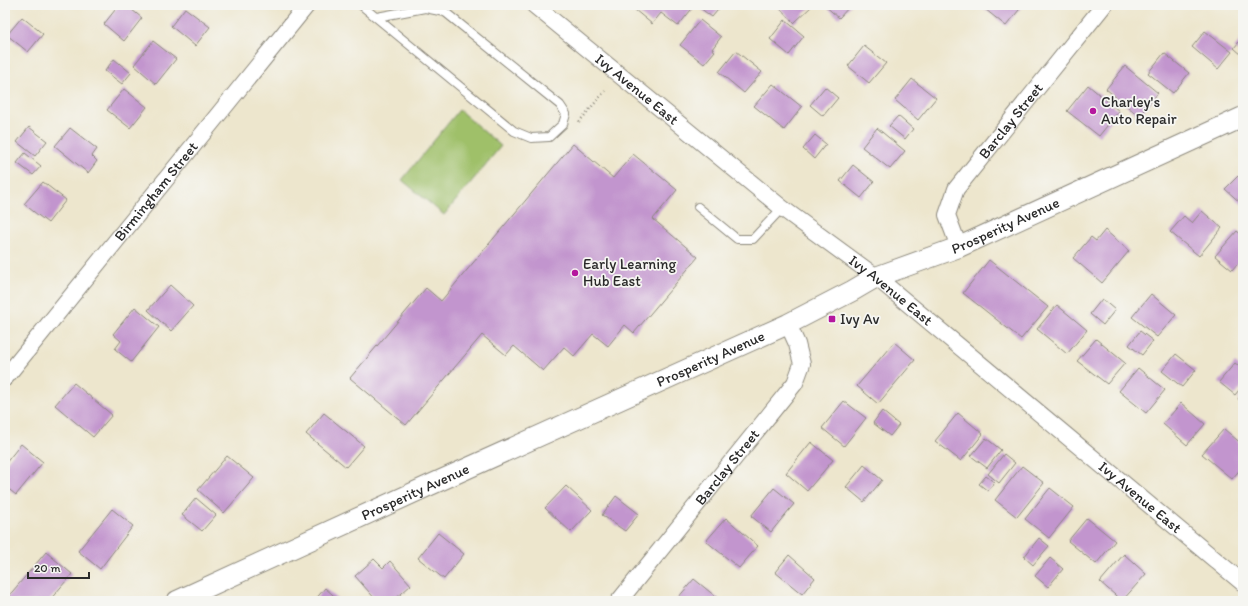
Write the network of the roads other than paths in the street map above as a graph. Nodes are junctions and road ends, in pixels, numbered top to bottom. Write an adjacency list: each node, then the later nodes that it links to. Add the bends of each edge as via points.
1 (307, 5): 12 (street, Birmingham Street)
2 (361, 5): 5 (lane)
3 (534, 5): 8 (street, Ivy Avenue East)
4 (1104, 5): 9 (street, Barclay Street, via 956,189 946,215)
5 (377, 18): 5 (lane, via 514,131 531,138 549,137 563,124 566,114 560,104 445,12 425,8)
6 (1243, 117): 9 (street, Prosperity Avenue)
7 (698, 208): 8 (lane, via 737,238 753,239)
8 (782, 208): 10 (street, Ivy Avenue East)
9 (958, 247): 10 (street, Prosperity Avenue)
10 (876, 277): 11 (street, Prosperity Avenue); 13 (street, Ivy Avenue East)
11 (788, 324): 14 (street, Prosperity Avenue); 15 (street, Barclay Street, via 802,364 796,383)
12 (5, 378)
13 (1243, 583)
14 (177, 601)
15 (619, 601)

